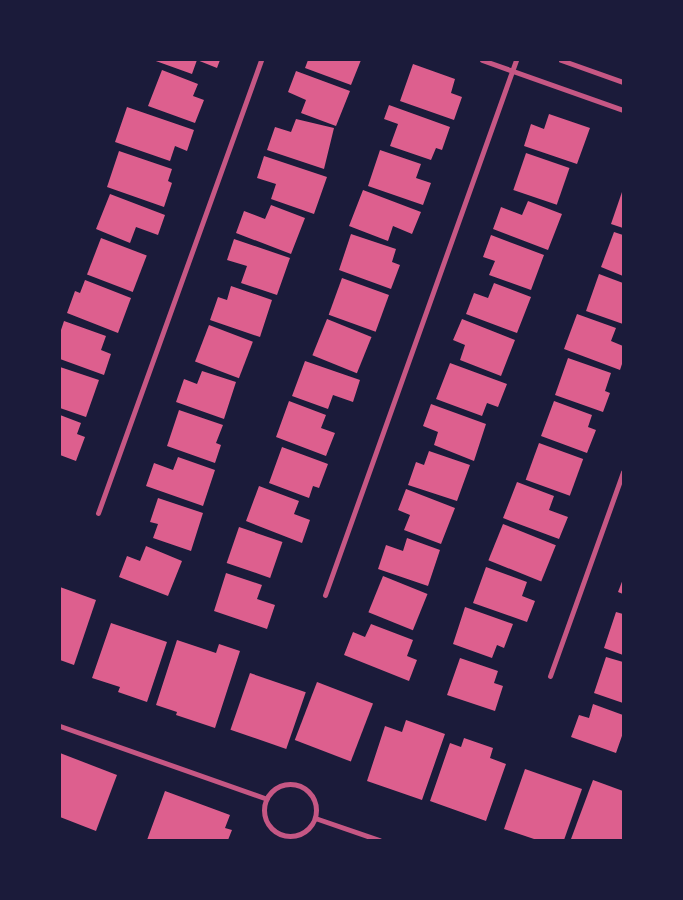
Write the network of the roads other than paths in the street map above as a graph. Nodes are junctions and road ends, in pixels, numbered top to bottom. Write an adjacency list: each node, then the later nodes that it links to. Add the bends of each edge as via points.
1 (261, 60): 9 (street)
2 (482, 60): 5 (street)
3 (516, 60): 5 (street)
4 (561, 60): 6 (street)
5 (512, 71): 7 (street); 10 (street)
6 (623, 82)
7 (623, 110)
8 (623, 472): 11 (street)
9 (98, 514)
10 (325, 595)
11 (550, 676)
12 (60, 726): 13 (street)
13 (267, 799): 14 (street, via 279,787 303,788 314,801); 15 (street, via 264,814)
14 (315, 818): 15 (street, via 300,835); 16 (street)
15 (283, 838)
16 (378, 840)

